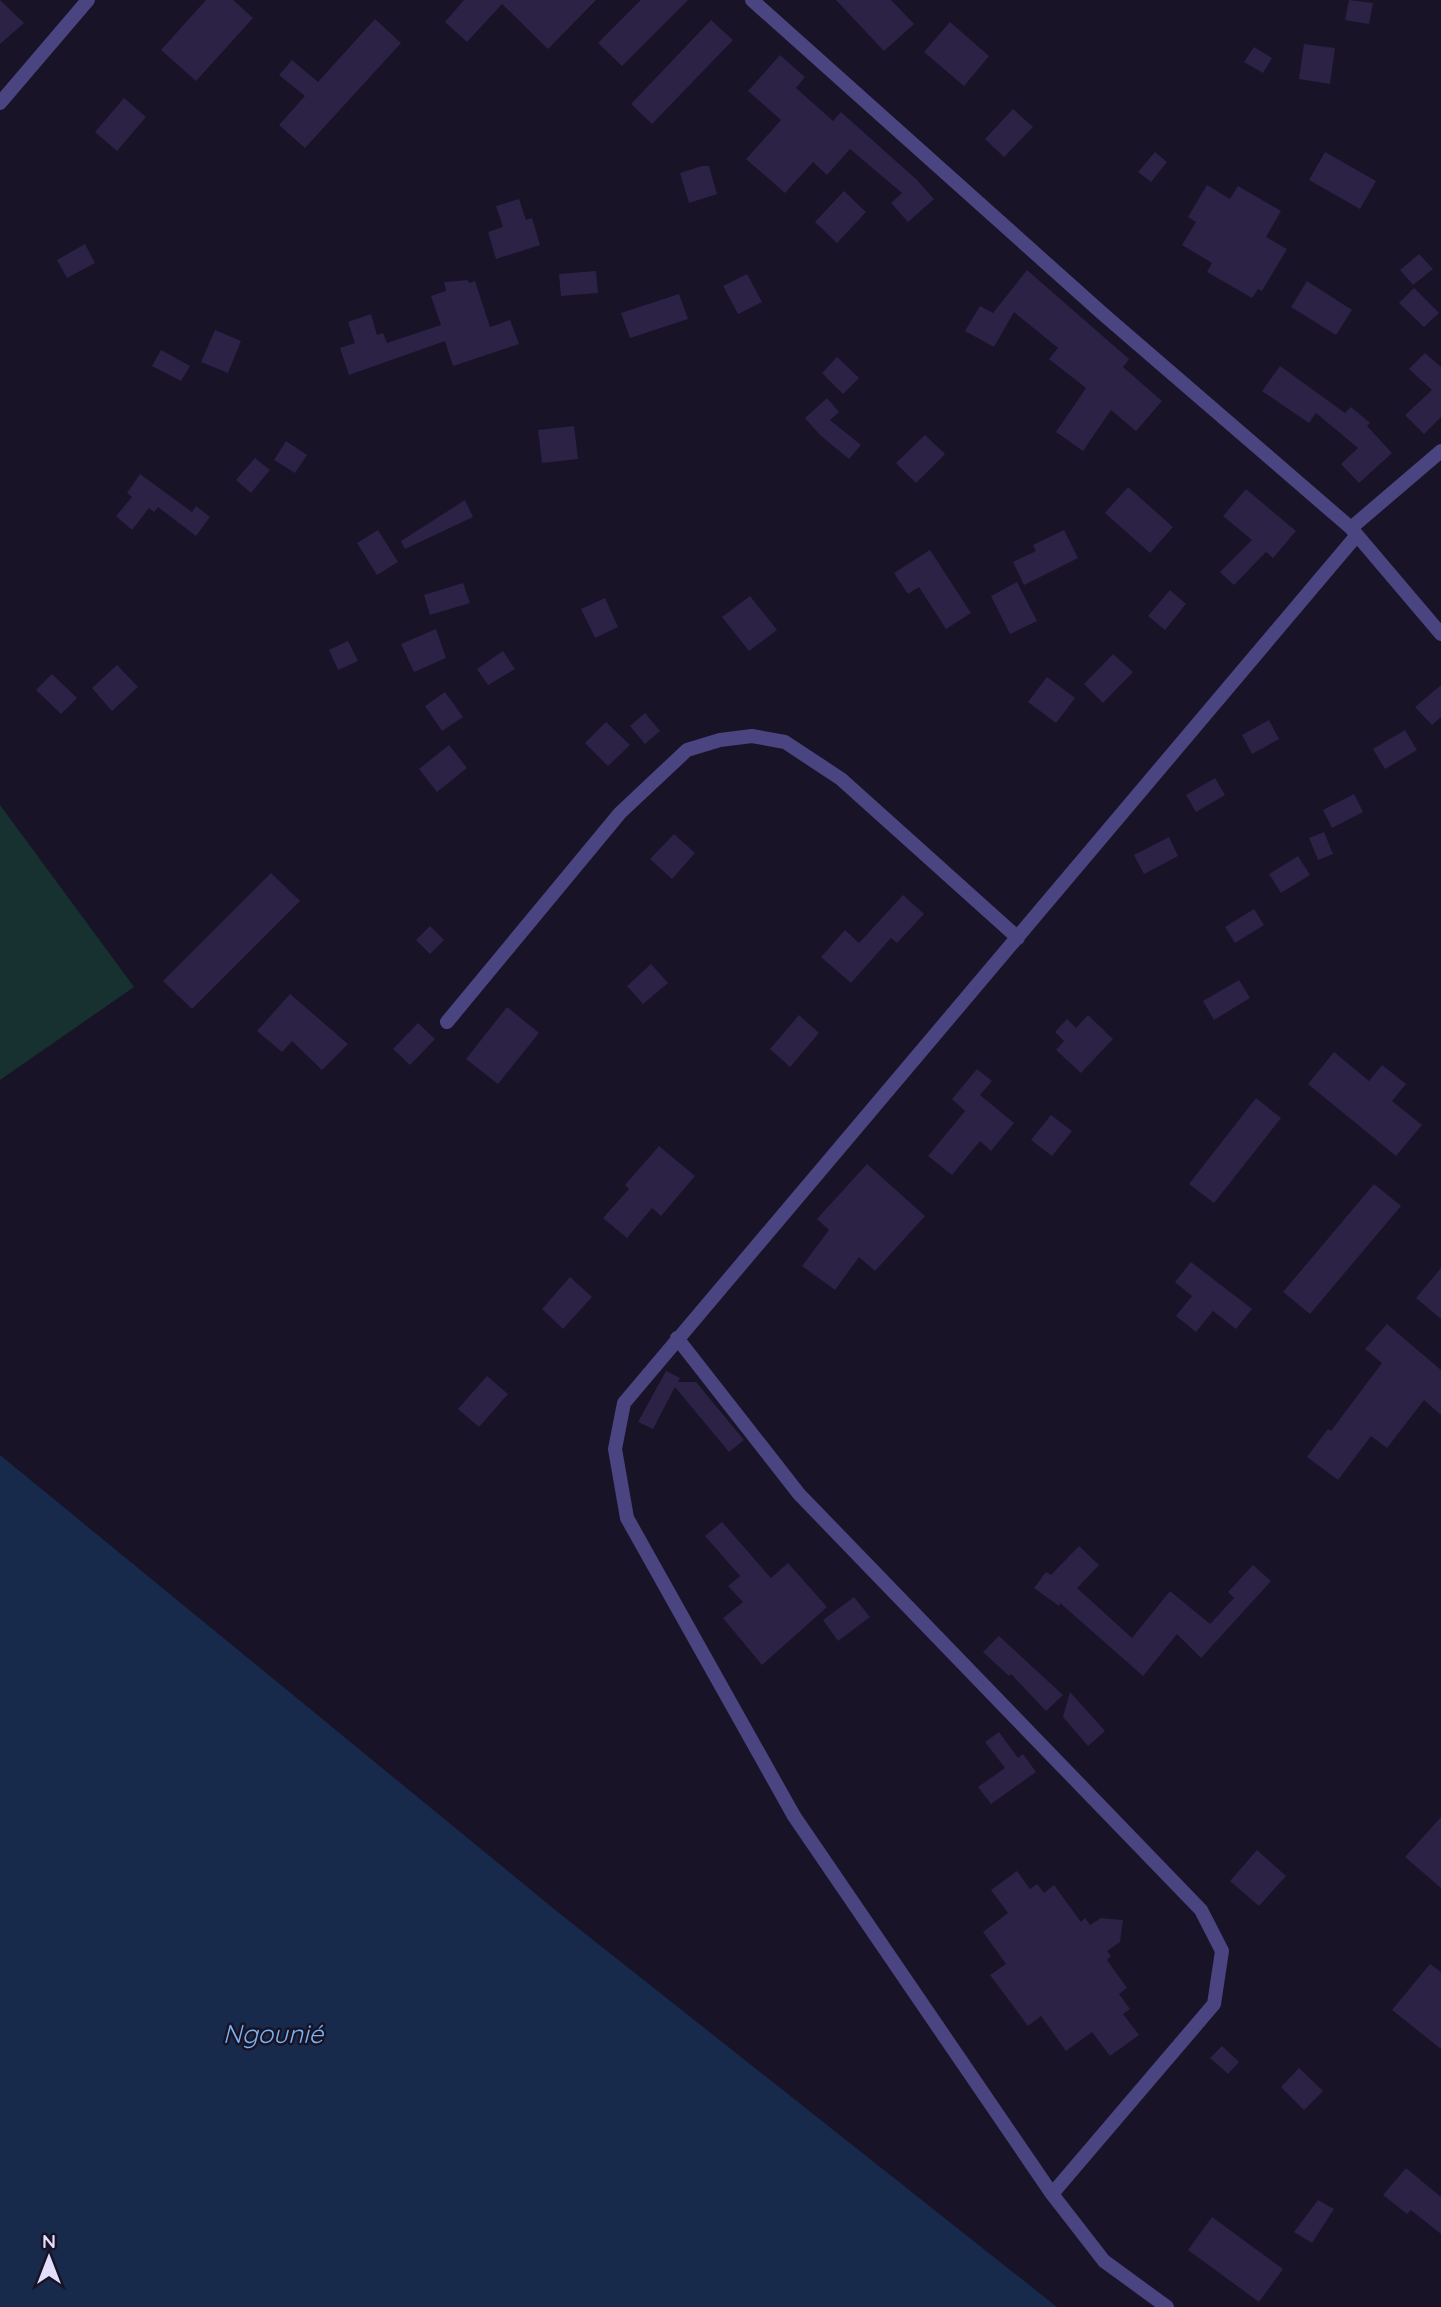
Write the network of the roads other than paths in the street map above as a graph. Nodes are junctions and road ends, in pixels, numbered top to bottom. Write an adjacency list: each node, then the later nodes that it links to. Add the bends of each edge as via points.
1 (88, 0): 3 (street)
2 (752, 0): 5 (street)
3 (0, 103)
4 (1441, 451): 5 (street)
5 (1354, 532): 6 (street); 7 (street)
6 (1441, 635)
7 (1018, 938): 8 (street, via 841,779 786,743 752,736 720,740 687,750 620,813); 9 (street)
8 (447, 1022)
9 (677, 1338): 10 (street, via 624,1403 615,1449 627,1518 794,1816); 10 (street, via 799,1494 1201,1910 1222,1951 1214,2004)
10 (1052, 2194): 11 (street, via 1104,2261)
11 (1167, 2307)

